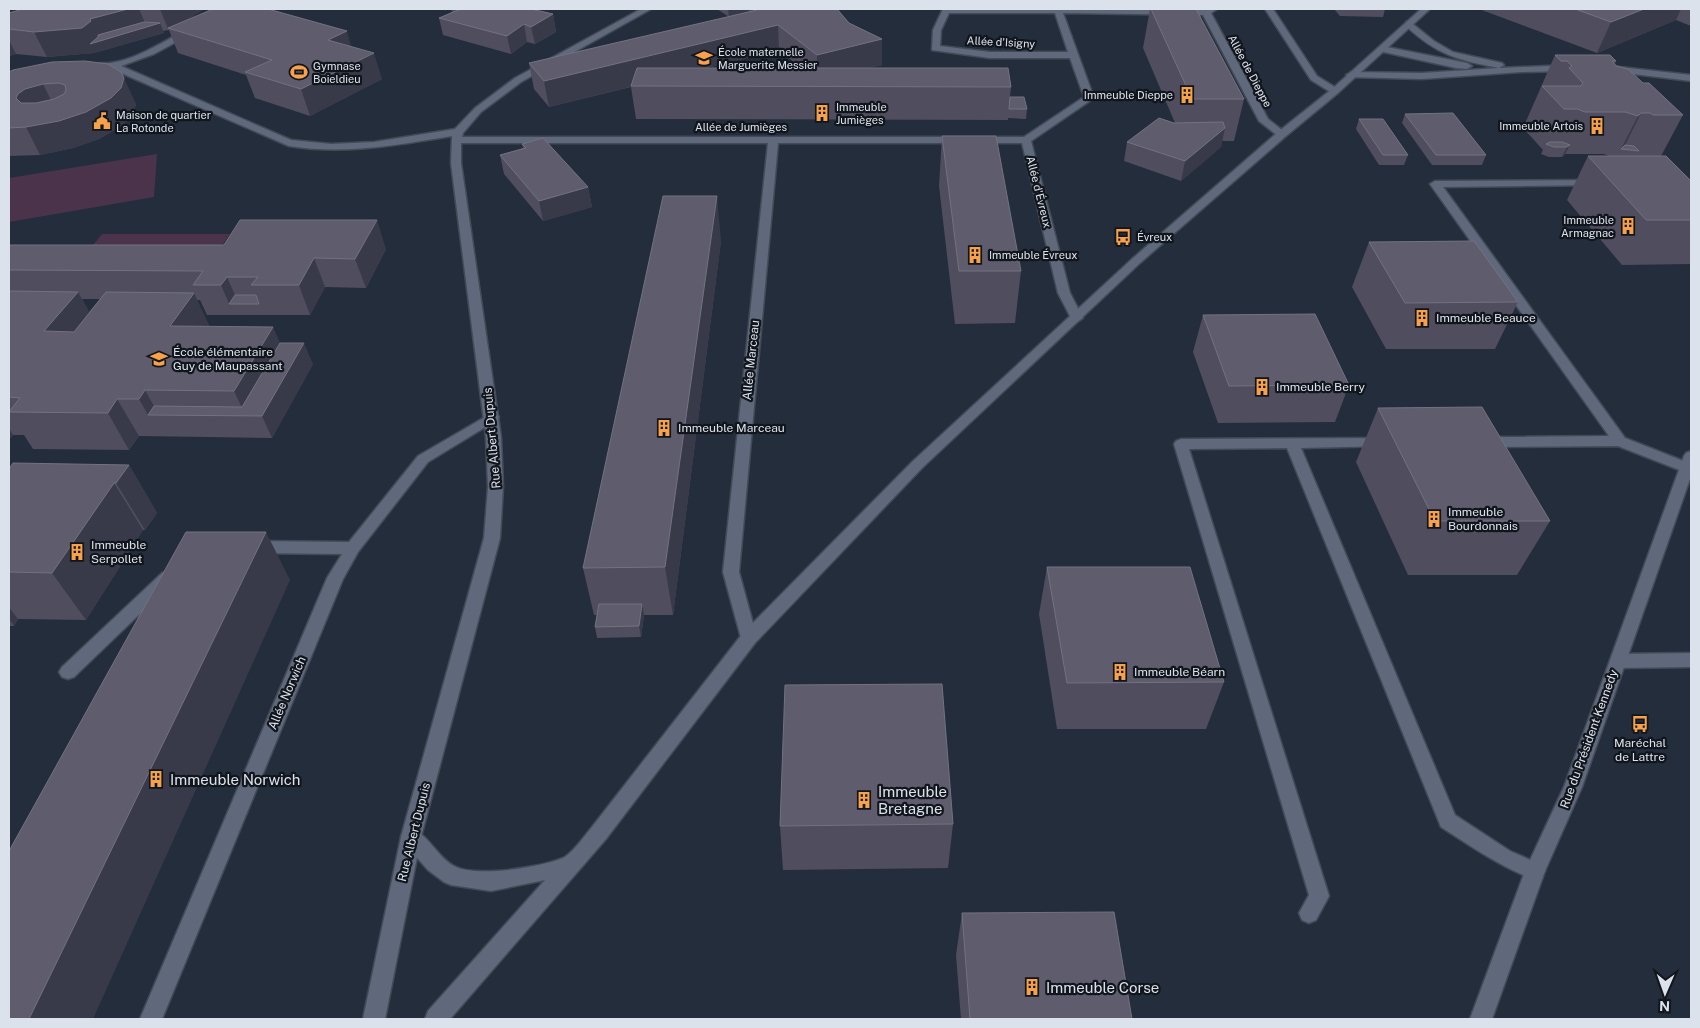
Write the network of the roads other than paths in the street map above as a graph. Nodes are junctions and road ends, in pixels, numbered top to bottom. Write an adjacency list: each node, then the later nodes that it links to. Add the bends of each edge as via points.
1 (648, 9): 19 (street, via 518,80 478,110)
2 (1269, 9): 17 (street, via 1314,78)
3 (1423, 9): 6 (street)
4 (1210, 10): 5 (street, Allée d'Isigny); 18 (street, Allée de Dieppe, via 1264,121)
5 (1058, 11): 9 (street, Allée d'Évreux); 9 (street, Allée d'Isigny, via 946,10 935,48 990,56)
6 (1410, 24): 8 (street); 12 (street, via 1440,50 1462,58)
7 (186, 33): 10 (street, via 151,52)
8 (1382, 48): 12 (street, via 1456,65); 15 (street)
9 (1074, 55): 21 (street, Allée d'Évreux, via 1089,98)
10 (113, 66): 11 (street); 19 (street, Allée de Jumièges, via 289,143 313,148 356,147)
11 (83, 68)
12 (1521, 68): 13 (street); 15 (street, via 1422,76)
13 (1578, 68)
14 (1596, 68): 16 (street)
15 (1351, 75): 17 (street)
16 (1691, 78)
17 (1335, 91): 18 (street)
18 (1282, 134): 23 (street, via 1136,261)
19 (457, 136): 20 (street, Allée de Jumièges); 24 (street, Rue Albert Dupuis, via 456,163)
20 (773, 140): 21 (street, Allée de Jumièges); 33 (street, Allée Marceau, via 731,572)
21 (1026, 140): 23 (street, Allée d'Évreux, via 1064,293)
22 (1605, 183): 25 (street, via 1435,184)
23 (1077, 318): 33 (street, via 917,464)
24 (492, 417): 31 (street, Allée Norwich, via 423,459); 37 (street, Rue Albert Dupuis, via 497,506 492,538)
25 (1620, 441): 27 (street); 29 (street)
26 (1400, 442): 28 (street)
27 (1470, 442)
28 (1292, 444): 39 (street, via 1448,821 1503,857); 40 (street, via 1181,444 1319,896)
29 (1689, 462): 35 (street, Rue du Président Kennedy)
30 (237, 547): 31 (street)
31 (353, 548): 41 (street, Allée Norwich, via 335,578)
32 (180, 566): 36 (street)
33 (748, 638): 38 (street, via 599,833)
34 (1691, 660): 35 (street)
35 (1618, 662): 39 (street, Rue du Président Kennedy, via 1573,787)
36 (68, 672)
37 (411, 837): 38 (street, via 435,864 451,876 491,882); 42 (street, Rue Albert Dupuis)
38 (571, 864): 43 (street)
39 (1535, 871): 44 (street, Rue du Président Kennedy)
40 (1309, 913)
41 (151, 1019)
42 (374, 1019)
43 (436, 1019)
44 (1481, 1019)

